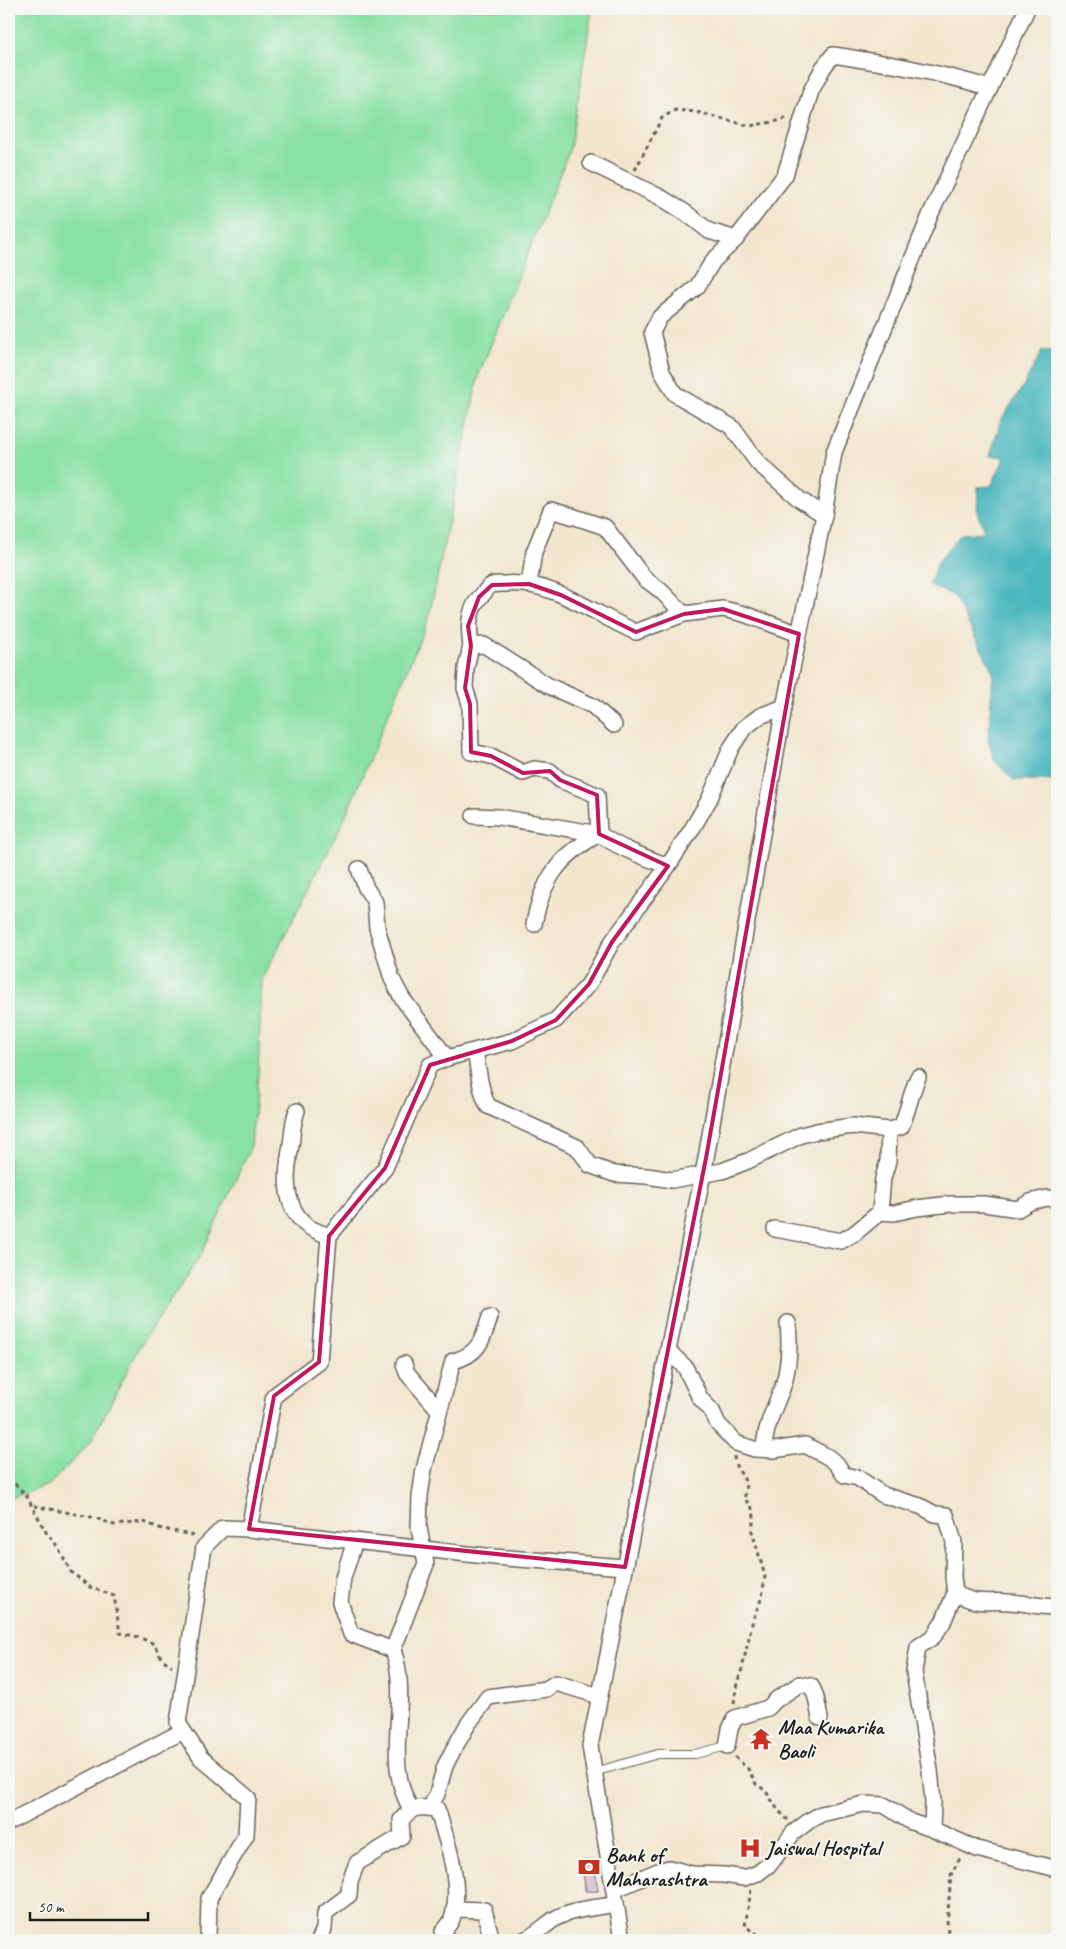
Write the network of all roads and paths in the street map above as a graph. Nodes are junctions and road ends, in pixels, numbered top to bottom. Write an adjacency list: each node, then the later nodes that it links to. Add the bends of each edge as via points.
1 (1027, 9): 2 (street)
2 (990, 88): 6 (street, via 918,70 833,55 811,91 785,175); 7 (street, via 931,213 834,452)
3 (788, 115): 5 (path, via 783,120 750,126 696,112 674,110 662,118)
4 (591, 163): 5 (street)
5 (629, 182): 6 (street, via 686,213 710,231)
6 (736, 239): 7 (street, via 713,261 697,287 660,317 652,332 662,372 675,394 732,427 758,463 798,499)
7 (824, 515): 10 (street)
8 (529, 584): 9 (street, via 561,595 636,632); 9 (street, via 534,552 551,510 605,527 645,579); 11 (street, via 492,585 479,597 468,626)
9 (684, 614): 10 (street, via 723,610 744,614)
10 (799, 634): 12 (street)
11 (471, 646): 13 (street, via 484,645 549,686 593,706); 15 (street, via 464,688 470,704 471,752 491,756 523,772 550,770 560,780 597,795)
12 (784, 707): 16 (street, via 760,716 744,728 731,748 709,800); 24 (street)
13 (614, 726)
14 (474, 816): 15 (street, via 499,817)
15 (599, 834): 16 (street, via 637,855); 18 (street, via 580,844 554,870 540,896)
16 (668, 866): 19 (street, via 612,942 589,984 556,1020 512,1041)
17 (359, 869): 20 (street, via 375,902 377,928 392,979)
18 (534, 924)
19 (475, 1052): 20 (street); 24 (street, via 481,1093 488,1106 577,1147 590,1165 614,1174 672,1180)
20 (446, 1058): 28 (street, via 430,1065 385,1168)
21 (918, 1077): 23 (street, via 901,1128)
22 (297, 1111): 28 (street, via 292,1123 286,1166 293,1208 306,1225)
23 (889, 1130): 24 (street, via 853,1126 817,1131 801,1135 748,1161); 26 (street)
24 (703, 1175): 31 (street)
25 (1057, 1199): 26 (street, via 1030,1202 1018,1209 950,1204 894,1213)
26 (880, 1212): 27 (street, via 841,1241)
27 (776, 1229)
28 (329, 1236): 38 (street, via 320,1362 274,1396)
29 (490, 1317): 33 (street, via 482,1341 465,1358 453,1361)
30 (788, 1323): 35 (street, via 787,1371 765,1435)
31 (668, 1351): 34 (street, via 686,1367 700,1398); 42 (street)
32 (404, 1364): 33 (street)
33 (439, 1410): 41 (street, via 420,1496)
34 (736, 1443): 35 (street, via 754,1449); 48 (path, via 735,1466 744,1476 747,1488 744,1499 751,1505 754,1516 752,1531 765,1576 734,1695)
35 (764, 1448): 43 (street, via 774,1450 805,1445 828,1457 844,1474 858,1478 883,1495 946,1515 954,1542 952,1577)
36 (9, 1478): 37 (path)
37 (33, 1506): 39 (path, via 114,1524 144,1522); 46 (path, via 71,1572 90,1587 114,1596 120,1633 154,1644 162,1659)
38 (249, 1529): 39 (street, via 223,1528); 40 (street)
39 (210, 1541): 46 (street, via 204,1547)
40 (355, 1541): 41 (street); 45 (street, via 342,1578 340,1602 351,1634)
41 (422, 1548): 42 (street); 45 (street, via 426,1564)
42 (625, 1567): 47 (street)
43 (956, 1593): 44 (street, via 967,1600); 56 (street, via 934,1636 918,1647 914,1672 930,1770)
44 (1057, 1607)
45 (393, 1650): 54 (street, via 401,1691 396,1768)
46 (185, 1676): 50 (street, via 178,1723)
47 (599, 1696): 52 (street, via 590,1746); 53 (street, via 556,1683 546,1689 488,1697 451,1754)
48 (735, 1718): 49 (street, via 768,1708 800,1684 811,1686 816,1694); 51 (street)
49 (820, 1718)
50 (183, 1730): 55 (street); 63 (street, via 201,1758 248,1798 246,1835 209,1898)
51 (727, 1746): 52 (lane, via 695,1754 658,1754); 57 (path, via 789,1821)
52 (594, 1772): 61 (street)
53 (430, 1808): 54 (street); 62 (street, via 437,1809 450,1852)
54 (411, 1809): 64 (street, via 401,1820 402,1836 357,1863 350,1881 350,1894 325,1913)
55 (9, 1822)
56 (932, 1829): 57 (street, via 910,1822 884,1805 864,1804 821,1814); 58 (street)
57 (793, 1833): 60 (street, via 771,1863 758,1874)
58 (966, 1844): 59 (street); 70 (path, via 951,1875 947,1923)
59 (1057, 1869)
60 (744, 1878): 61 (street, via 692,1874 669,1868 658,1871); 69 (path, via 751,1888 745,1926 757,1934)
61 (615, 1897): 67 (street, via 594,1909 577,1909 558,1917); 68 (street)
62 (454, 1909): 65 (street, via 443,1932); 66 (street, via 484,1910)
63 (208, 1940)
64 (319, 1940)
65 (447, 1940)
66 (492, 1940)
67 (524, 1940)
68 (622, 1940)
69 (757, 1940)
70 (949, 1940)

